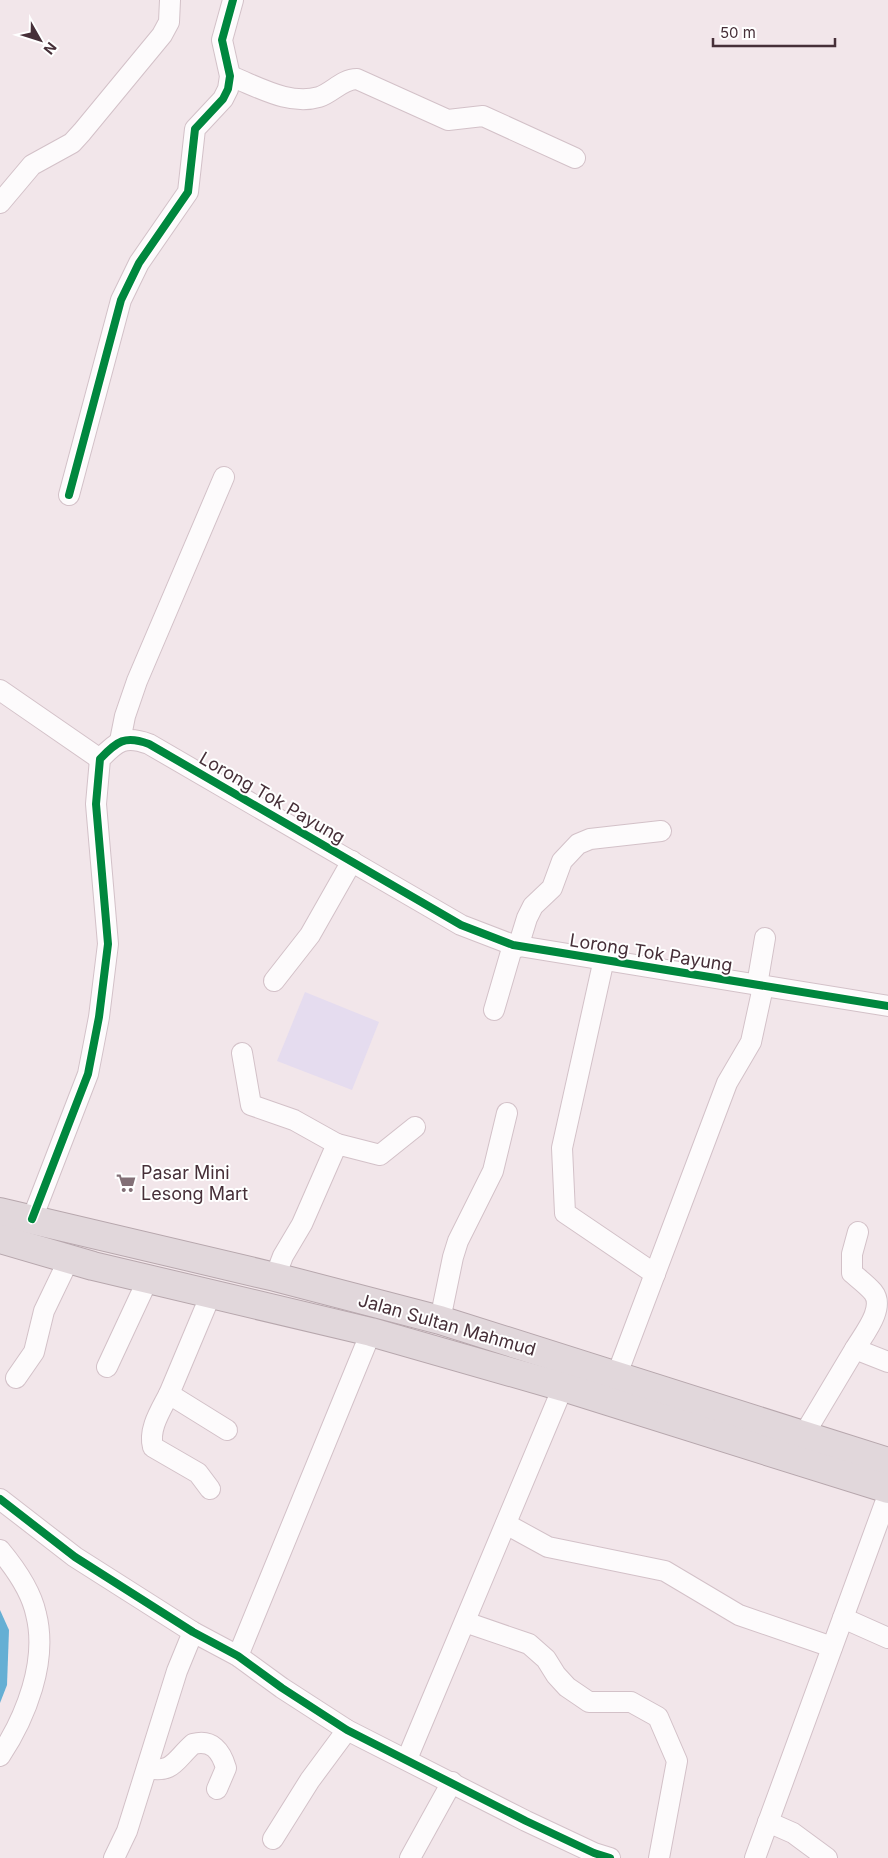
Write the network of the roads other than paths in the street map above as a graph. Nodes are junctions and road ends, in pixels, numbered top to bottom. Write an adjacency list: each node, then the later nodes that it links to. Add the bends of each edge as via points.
1 (170, 0): 5 (street, via 168,22 162,35 82,132 72,143 32,165)
2 (233, 0): 3 (street, via 222,40)
3 (230, 76): 4 (street, via 294,100 320,97 348,80 357,79 448,120 484,116); 7 (street, via 223,100 193,134 188,192 139,262 121,300)
4 (575, 158)
5 (0, 203)
6 (224, 477): 9 (street, via 138,681)
7 (69, 495)
8 (0, 690): 10 (street)
9 (120, 741): 10 (street); 12 (street, Lorong Tok Payung, via 135,739 149,744)
10 (100, 759): 25 (street, via 96,804 108,944 99,1017 88,1074)
11 (660, 831): 14 (street, via 590,838 578,844 562,861 552,888 533,906)
12 (352, 861): 14 (street, Lorong Tok Payung, via 461,924); 16 (street, via 310,935)
13 (765, 938): 17 (street)
14 (516, 946): 15 (street, Lorong Tok Payung); 19 (street)
15 (604, 960): 17 (street, Lorong Tok Payung); 30 (street, via 562,1148 565,1213)
16 (274, 981)
17 (760, 986): 18 (street, Lorong Tok Payung); 30 (street, via 751,1042 727,1083)
18 (888, 1006)
19 (494, 1010)
20 (242, 1053): 23 (street, via 251,1106 294,1120)
21 (507, 1113): 34 (street, via 493,1171 458,1241)
22 (415, 1127): 23 (street, via 380,1155)
23 (337, 1144): 31 (street)
24 (0, 1212): 25 (highway, Jalan Sultan Mahmud)
25 (32, 1219): 27 (highway, Jalan Sultan Mahmud)
26 (858, 1232): 36 (street, via 852,1254 852,1273 874,1293 877,1301 874,1315)
27 (103, 1235): 29 (highway); 31 (highway, Jalan Sultan Mahmud)
28 (0, 1239): 29 (highway, Jalan Sultan Mahmud)
29 (81, 1262): 32 (highway, Jalan Sultan Mahmud); 40 (street, via 44,1311 34,1352)
30 (655, 1274): 39 (street)
31 (275, 1277): 34 (highway, Jalan Sultan Mahmud)
32 (148, 1279): 33 (highway, Jalan Sultan Mahmud); 38 (street)
33 (211, 1294): 35 (highway, Jalan Sultan Mahmud); 42 (street)
34 (440, 1320): 39 (highway, Jalan Sultan Mahmud)
35 (371, 1332): 41 (highway, Jalan Sultan Mahmud); 57 (street)
36 (855, 1349): 37 (street); 44 (street)
37 (888, 1362)
38 (108, 1367)
39 (616, 1377): 44 (highway, Jalan Sultan Mahmud)
40 (16, 1378)
41 (564, 1387): 46 (highway, Jalan Sultan Mahmud); 50 (street)
42 (169, 1394): 43 (street); 47 (street, via 156,1419 151,1441 153,1447 198,1472)
43 (227, 1430)
44 (803, 1436): 45 (highway, Jalan Sultan Mahmud)
45 (888, 1462)
46 (888, 1489)
47 (210, 1490)
48 (888, 1495): 52 (street)
49 (0, 1499): 54 (street, via 75,1556)
50 (506, 1524): 53 (street); 56 (street, via 548,1547 665,1572 739,1615)
51 (0, 1550): 59 (street, via 30,1595 36,1614 39,1654 25,1709)
52 (843, 1618): 55 (street); 56 (street)
53 (465, 1622): 60 (street); 69 (street, via 529,1644 546,1659 568,1687 589,1702 631,1702 658,1717 677,1761)
54 (193, 1632): 57 (street); 61 (street, via 177,1671)
55 (888, 1638)
56 (832, 1647): 64 (street)
57 (238, 1656): 58 (street)
58 (348, 1730): 60 (street); 65 (street, via 310,1780)
59 (0, 1756)
60 (407, 1759): 62 (street)
61 (147, 1768): 63 (street, via 171,1767 192,1744 207,1743 221,1753 226,1768); 66 (street, via 124,1838)
62 (452, 1782): 67 (street); 68 (street, via 526,1821)
63 (217, 1789)
64 (768, 1822): 70 (street); 71 (street, via 793,1833)
65 (274, 1839)
66 (114, 1858)
67 (410, 1858)
68 (610, 1858)
69 (659, 1858)
70 (755, 1858)
71 (827, 1858)

